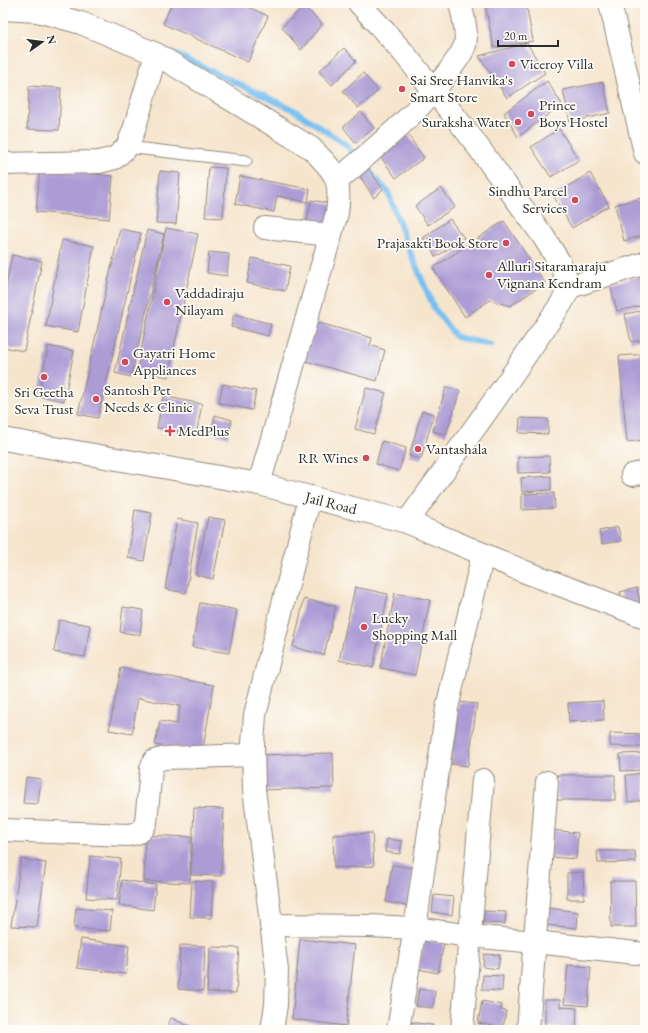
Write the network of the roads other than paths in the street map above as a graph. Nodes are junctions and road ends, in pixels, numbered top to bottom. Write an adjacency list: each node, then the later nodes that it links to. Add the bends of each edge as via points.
1 (359, 3): 6 (street)
2 (460, 3): 6 (street, via 466,35 465,44 462,53)
3 (610, 3): 8 (street)
4 (3, 9): 5 (street, via 37,12 81,23)
5 (156, 54): 7 (street); 11 (street, via 311,148)
6 (435, 90): 11 (street, via 386,139); 15 (street, via 543,236 560,263)
7 (127, 147): 9 (lane); 10 (street, via 115,158 99,162)
8 (645, 153)
9 (246, 161)
10 (3, 164)
11 (338, 180): 13 (street, via 339,202)
12 (265, 228): 13 (street)
13 (331, 236): 17 (street)
14 (645, 263): 15 (street)
15 (570, 287): 19 (street, via 499,394)
16 (3, 440): 17 (street, Jail Road)
17 (258, 484): 18 (street, Jail Road)
18 (310, 497): 19 (street, Jail Road); 22 (street, via 255,715)
19 (407, 522): 20 (street, Jail Road)
20 (483, 554): 21 (street, Jail Road); 27 (street, via 447,708)
21 (645, 617)
22 (253, 755): 25 (street, via 165,758 154,761 146,822 143,830 137,834 127,836); 26 (street, via 254,789)
23 (483, 780): 28 (street)
24 (547, 782): 29 (street)
25 (3, 830)
26 (271, 925): 27 (street); 31 (street, via 277,970)
27 (415, 928): 28 (street); 32 (street)
28 (470, 936): 29 (street); 33 (street)
29 (535, 942): 30 (street); 34 (street)
30 (645, 954)
31 (272, 1030)
32 (398, 1030)
33 (462, 1030)
34 (528, 1030)

